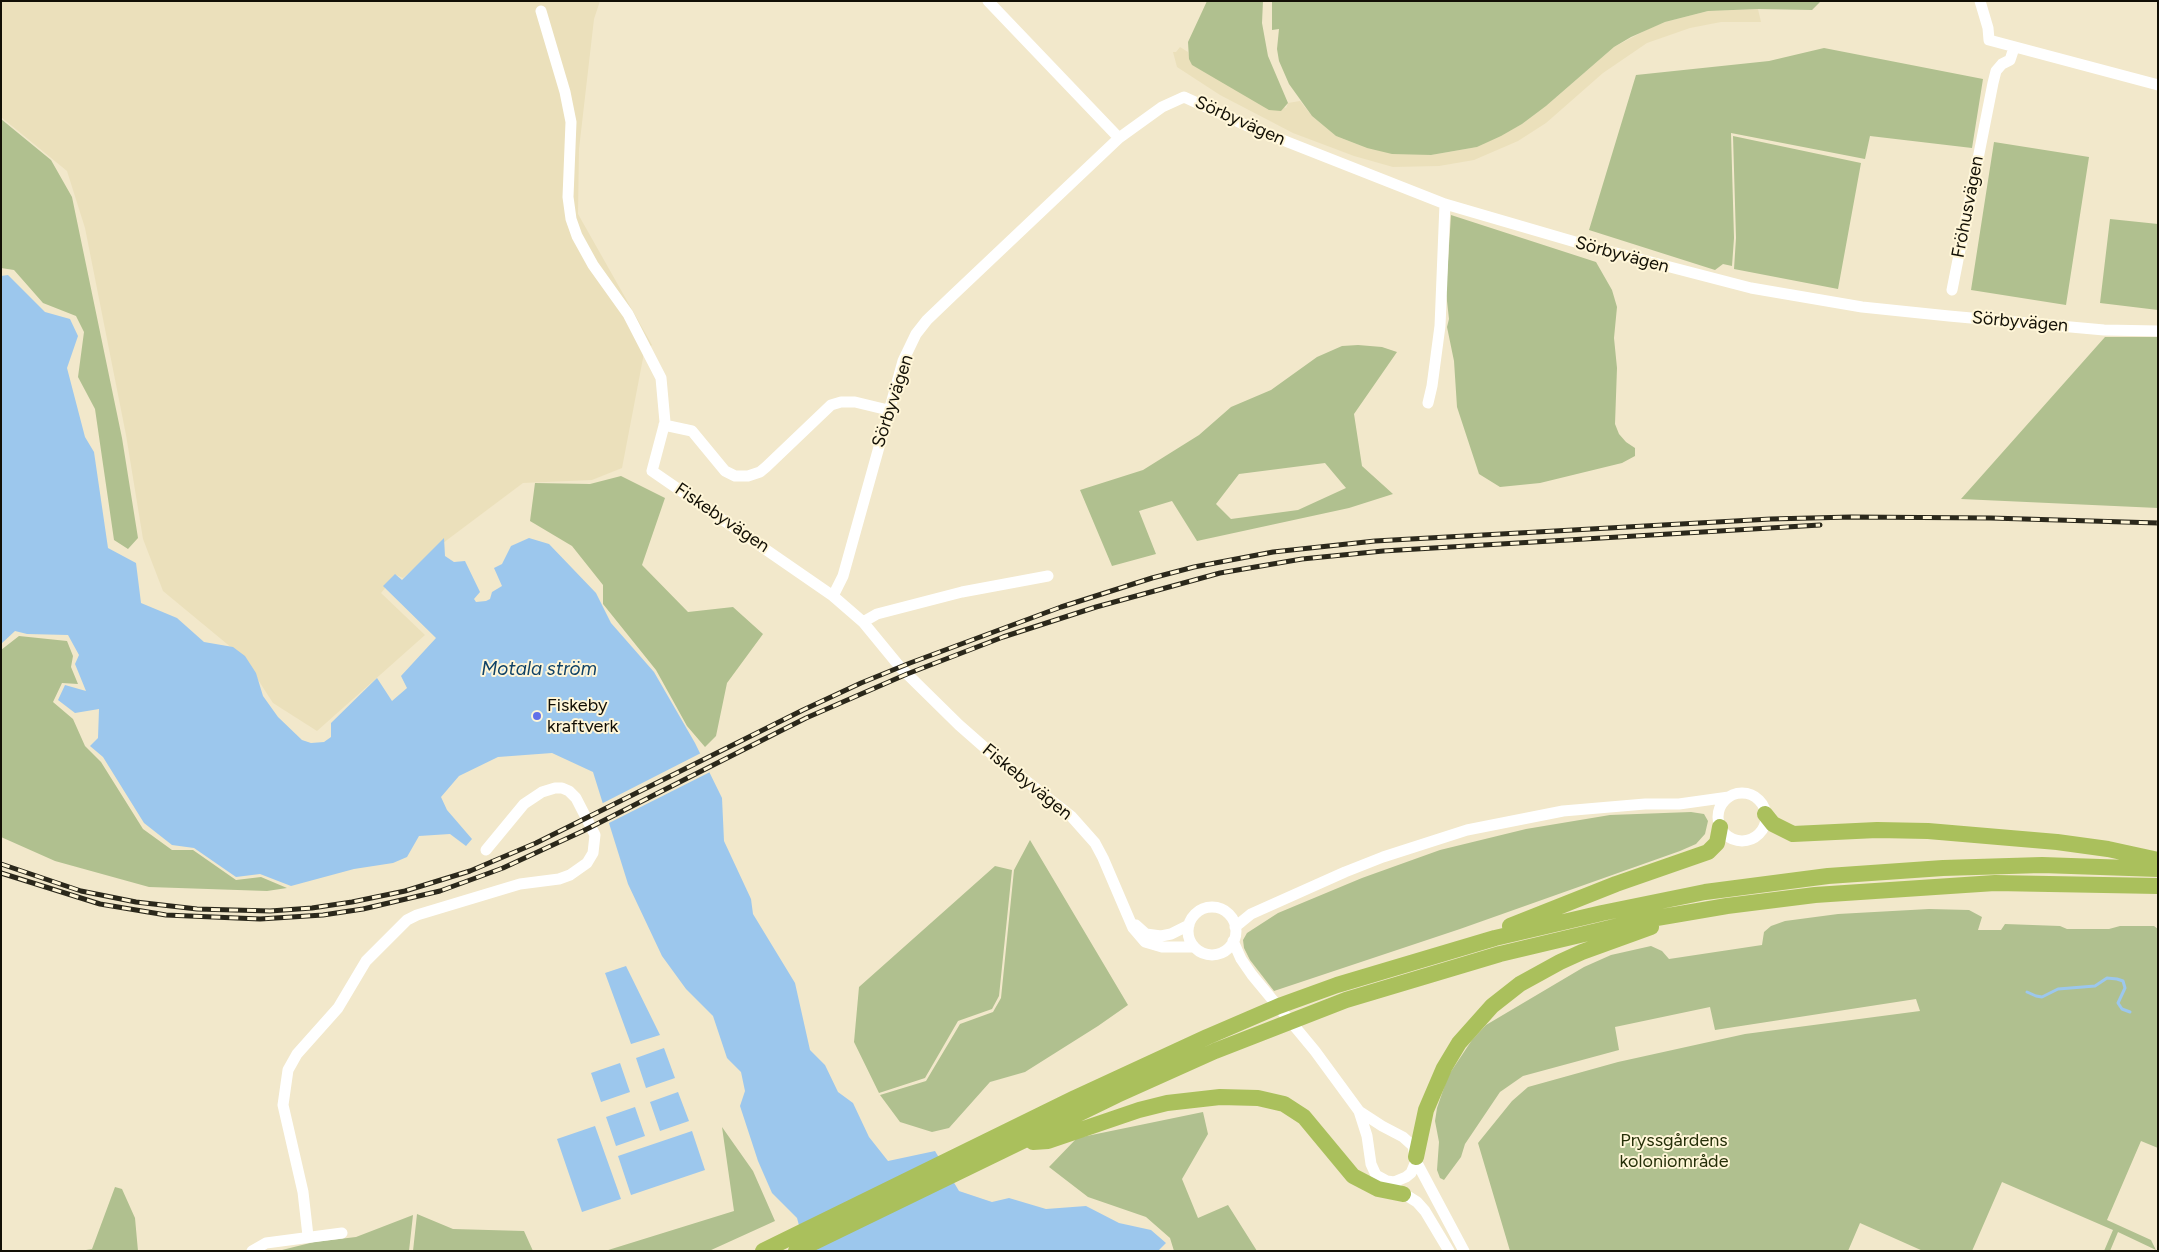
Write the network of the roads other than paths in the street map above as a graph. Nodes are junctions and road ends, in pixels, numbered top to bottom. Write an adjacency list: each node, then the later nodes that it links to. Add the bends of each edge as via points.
1 (988, 1): 6 (street)
2 (1980, 1): 4 (street, via 1989,40)
3 (542, 11): 12 (street, Fiskebyvägen, via 564,85 571,122 568,197 571,219 593,265 628,314 661,378)
4 (2014, 48): 5 (street); 8 (street, Fröhusvägen, via 2010,60 1996,71)
5 (2158, 85)
6 (1116, 134): 7 (street, Sörbyvägen, via 1184,97 1260,131); 11 (street, Sörbyvägen, via 916,334 903,361)
7 (1446, 204): 9 (street, Sörbyvägen, via 1650,263 1797,298 1949,316 2104,330); 10 (street, via 1440,326)
8 (1952, 290)
9 (2158, 331)
10 (1428, 402)
11 (888, 410): 12 (street, via 855,402 831,405 766,467 748,476 735,476 725,471 692,431); 14 (street, Sörbyvägen, via 843,576)
12 (664, 425): 14 (street, Fiskebyvägen, via 652,471)
13 (1048, 576): 15 (street, via 962,592 877,614)
14 (833, 596): 15 (street, Fiskebyvägen)
15 (863, 622): 25 (street, Fiskebyvägen, via 907,674 959,725 1083,828 1104,858)
16 (1729, 797): 17 (street); 18 (street, via 1749,795 1760,802); 19 (street, via 1722,805)
17 (1679, 804): 19 (street, via 1703,807); 27 (street, via 1637,804 1563,811 1467,830 1383,857)
18 (1766, 814): 19 (street, via 1760,833 1748,840 1729,837); 21 (highway, via 1779,828 1800,835 1877,830 1928,831 2057,842)
19 (1719, 821): 32 (highway, via 1717,842 1708,852 1557,906)
20 (486, 850): 43 (street, via 524,804 555,788 562,788 576,798 595,835 594,853 587,863 570,875 520,884 407,920 366,961 338,1008 297,1054 288,1070 283,1106 303,1192)
21 (2158, 860)
22 (2158, 869): 32 (highway, via 2042,865 1828,876 1705,892)
23 (2158, 886): 24 (highway, via 2064,883 1945,885 1815,894)
24 (1706, 910): 36 (highway, via 1639,921 1535,945 1346,1000 1214,1051); 39 (highway, via 1582,952 1537,974 1506,994 1459,1043 1444,1068 1426,1110)
25 (1127, 914): 28 (street, Fiskebyvägen, via 1139,929 1153,936 1171,934); 31 (street, Fiskebyvägen, via 1144,942 1162,947)
26 (1228, 914): 27 (street); 28 (street, via 1218,908 1205,908 1195,914); 29 (street)
27 (1251, 914): 29 (street)
28 (1189, 925): 31 (street, via 1189,937)
29 (1235, 927): 30 (street)
30 (1233, 941): 33 (street); 34 (street)
31 (1194, 947): 33 (street, via 1203,953)
32 (1460, 948): 38 (highway, via 1279,1006 1075,1098)
33 (1219, 954): 34 (street, via 1231,959)
34 (1254, 978): 35 (street, via 1315,1051)
35 (1359, 1111): 39 (street, via 1409,1140); 40 (street, via 1371,1164)
36 (1019, 1143): 37 (highway, via 1048,1141 1167,1103 1241,1097 1271,1100 1295,1110); 38 (highway)
37 (1332, 1150): 40 (highway, via 1362,1171); 41 (highway, via 1353,1176 1378,1189)
38 (975, 1156): 44 (highway); 46 (highway)
39 (1416, 1159): 40 (street, via 1406,1177 1394,1182); 48 (street)
40 (1384, 1180): 41 (street)
41 (1403, 1194): 47 (street, via 1425,1210)
42 (342, 1233): 43 (street)
43 (308, 1236): 45 (street, via 266,1243)
44 (769, 1248)
45 (252, 1251)
46 (796, 1251)
47 (1449, 1251)
48 (1464, 1251)

